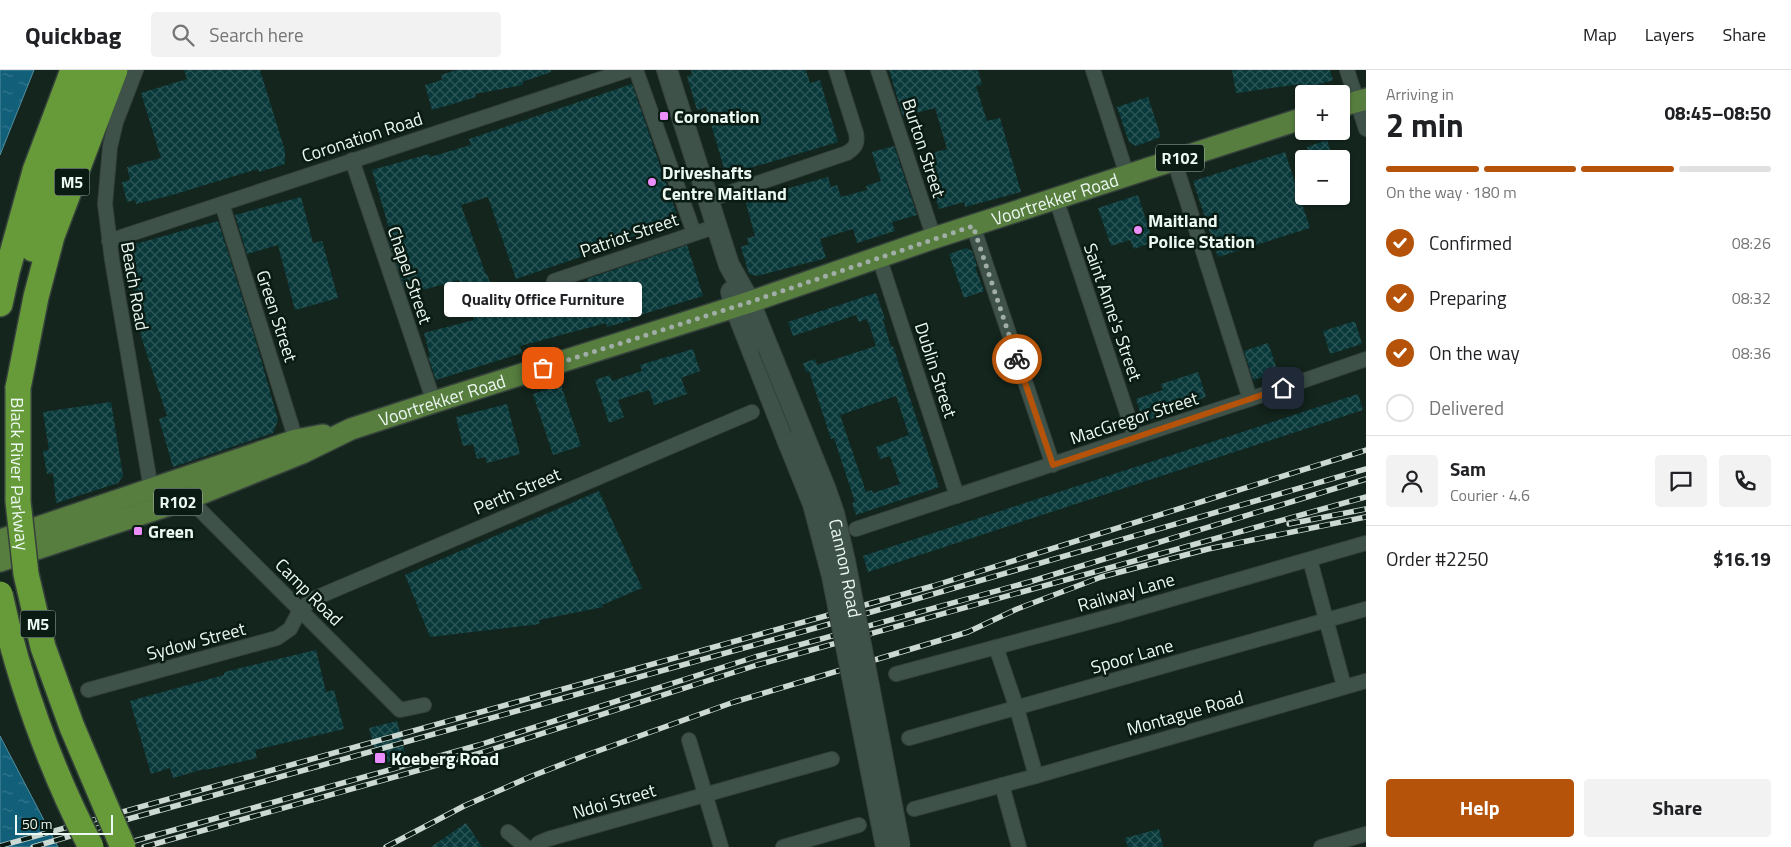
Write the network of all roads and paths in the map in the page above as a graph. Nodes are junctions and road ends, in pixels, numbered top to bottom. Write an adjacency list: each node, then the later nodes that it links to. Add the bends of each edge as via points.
1 (73, 70): 28 (highway, M5, via 35,171)
2 (92, 70): 28 (highway, via 66,138)
3 (115, 70): 28 (highway, M5, via 52,236)
4 (136, 70): 25 (street, Beach Road, via 110,147 105,204)
5 (628, 70): 15 (street, Coronation Road)
6 (636, 70): 23 (street)
7 (667, 70): 19 (main road)
8 (836, 70): 19 (street, via 858,141 855,148)
9 (878, 70): 24 (street, Burton Street)
10 (1093, 70): 17 (street)
11 (1347, 70): 12 (street)
12 (1355, 102): 14 (street)
13 (1295, 121): 16 (main road, Voortrekker Road / R102)
14 (1366, 129)
15 (352, 160): 20 (street, Coronation Road); 33 (street, Chapel Street)
16 (1174, 160): 17 (main road, Voortrekker Road / R102); 32 (street)
17 (1127, 175): 18 (main road, Voortrekker Road / R102)
18 (1056, 199): 22 (main road, Voortrekker Road / R102); 36 (street, Saint Anne's Street)
19 (708, 200): 21 (main road)
20 (222, 204): 25 (street, Coronation Road); 37 (street, Green Street)
21 (717, 226): 23 (street, Patriot Street); 29 (main road)
22 (973, 226): 24 (main road, Voortrekker Road / R102); 38 (street)
23 (694, 233): 27 (street, Patriot Street)
24 (934, 238): 26 (main road, Voortrekker Road / R102)
25 (108, 241): 40 (street, Beach Road)
26 (879, 257): 29 (main road, Voortrekker Road / R102); 41 (street, Dublin Street)
27 (554, 281)
28 (16, 296): 63 (highway, Black River Parkway / M5, bridge, via 18,501 26,574 43,647)
29 (742, 305): 30 (main road, Cannon Road); 33 (main road, Voortrekker Road / R102)
30 (760, 350): 78 (main road, Cannon Road, bridge, via 813,504 832,576); 79 (main road, Cannon Road, bridge, via 834,513)
31 (1366, 359): 32 (street, MacGregor Street)
32 (1250, 399): 36 (street, MacGregor Street)
33 (434, 402): 35 (main road, Voortrekker Road / R102)
34 (752, 412): 51 (street, Perth Street, via 312,599)
35 (351, 429): 37 (main road, Voortrekker Road / R102); 42 (main road, Voortrekker Road / R102, via 302,453)
36 (1135, 437): 38 (street, MacGregor Street)
37 (296, 440): 39 (main road, Voortrekker Road / R102)
38 (1053, 465): 41 (street, MacGregor Street)
39 (178, 479): 40 (main road, Voortrekker Road / R102); 42 (street, Camp Road)
40 (151, 489): 43 (street, Beach Road); 45 (main road, Voortrekker Road / R102)
41 (957, 496): 44 (street, MacGregor Street)
42 (190, 498): 43 (main road, Voortrekker Road / R102); 51 (street, Camp Road)
43 (160, 508): 48 (main road, Voortrekker Road / R102)
44 (856, 530)
45 (0, 540)
46 (1366, 543): 47 (street, Railway Lane)
47 (1310, 560): 52 (street); 53 (street, Railway Lane)
48 (0, 561)
49 (0, 594): 71 (highway, M5, bridge, via 7,628 39,727 73,813)
50 (1366, 609): 52 (street, Spoor Lane)
51 (300, 610): 57 (street, Sydow Street, via 290,629 278,638); 58 (street, Camp Road, via 400,710)
52 (1326, 621): 56 (street); 59 (street, Spoor Lane)
53 (996, 647): 54 (street, Railway Lane); 59 (street)
54 (896, 674)
55 (1366, 681): 56 (street, Montague Road)
56 (1344, 686): 64 (street, Montague Road)
57 (88, 690)
58 (424, 705)
59 (1017, 709): 60 (street, Spoor Lane); 64 (street)
60 (908, 738)
61 (689, 740): 66 (street)
62 (832, 759): 66 (street, Ndoi Street)
63 (92, 776): 72 (highway, Black River Parkway / M5, bridge); 73 (highway, bridge)
64 (1036, 776): 65 (street, Montague Road)
65 (1002, 785): 67 (street, Montague Road); 80 (street)
66 (706, 795): 75 (street, Ndoi Street, via 548,839); 76 (street)
67 (914, 809)
68 (859, 825): 77 (street)
69 (508, 832): 74 (street)
70 (1366, 834): 81 (street)
71 (92, 847)
72 (123, 847)
73 (134, 847)
74 (526, 847)
75 (534, 847)
76 (721, 847)
77 (782, 847)
78 (886, 847)
79 (900, 847)
80 (1020, 847)
81 (1321, 847)

